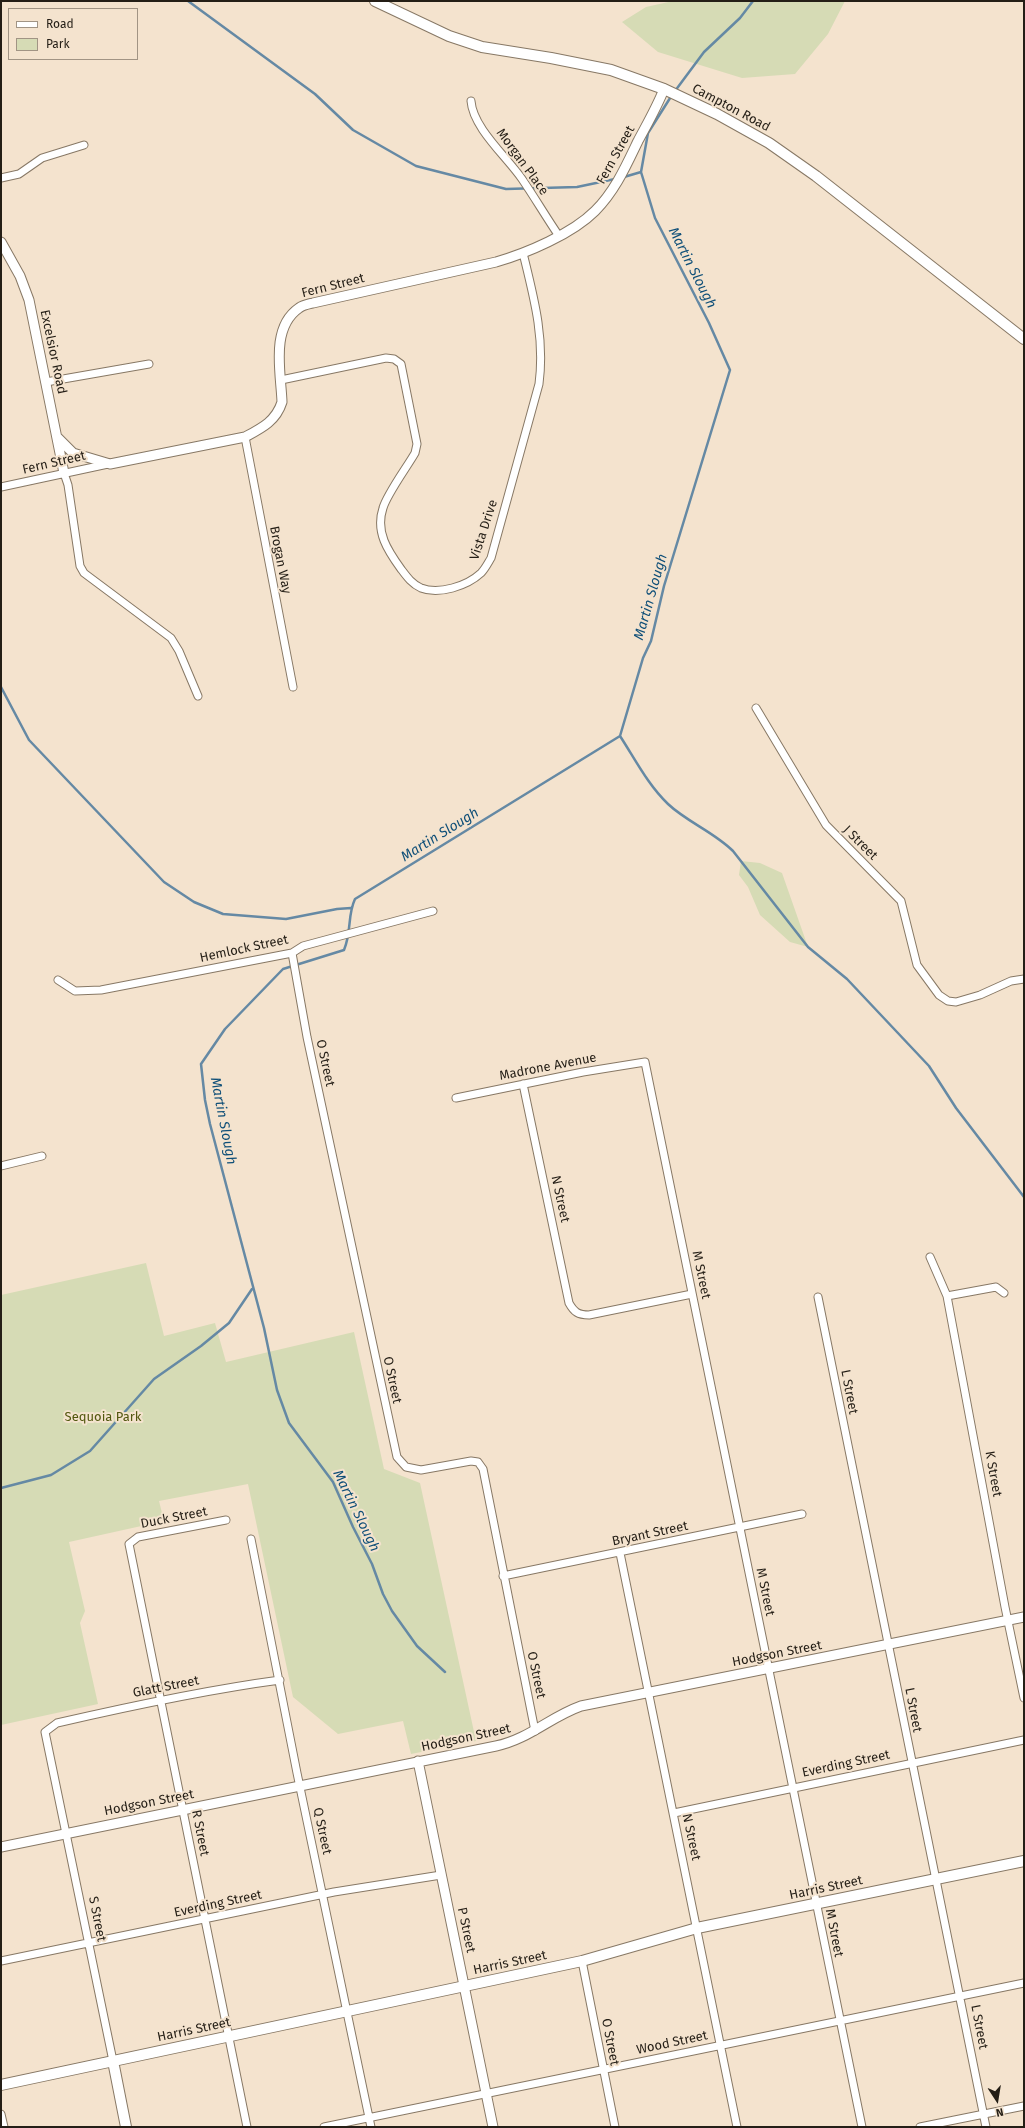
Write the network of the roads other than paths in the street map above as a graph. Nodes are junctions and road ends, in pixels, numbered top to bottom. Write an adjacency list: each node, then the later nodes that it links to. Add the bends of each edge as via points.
1 (375, 1): 2 (main road, Campton Road, via 432,28 482,47 581,63 611,70)
2 (664, 89): 6 (street, Fern Street, via 625,168 606,198 594,212); 9 (main road, Campton Road, via 769,143 816,176)
3 (471, 101): 6 (street, Morgan Place, via 480,125 522,179)
4 (84, 145): 5 (street, via 42,158 19,174)
5 (1, 178)
6 (559, 236): 8 (street, Fern Street)
7 (1, 242): 12 (street, Excelsior Road, via 20,276 28,300)
8 (523, 253): 11 (street, Fern Street, via 496,262 299,308 288,318 281,336); 11 (street, Vista Drive, via 540,329 542,360 539,384 491,558 473,579 446,589 420,588 410,582 384,542 380,525 383,507 416,453 417,444 401,364 394,359 386,358)
9 (1024, 339)
10 (149, 364): 12 (street)
11 (281, 380): 14 (street, Fern Street, via 282,402 279,411 264,426)
12 (46, 382): 13 (street, Excelsior Road)
13 (57, 437): 15 (street, via 73,453); 16 (street, Excelsior Road)
14 (245, 437): 15 (street, Fern Street); 18 (street, Brogan Way)
15 (110, 464): 16 (street, Fern Street)
16 (64, 473): 17 (street, Fern Street); 19 (street, via 80,566 84,573 172,638)
17 (1, 488)
18 (292, 687)
19 (198, 696)
20 (756, 708): 23 (street, J Street, via 826,826 901,902 917,965 938,995 956,1002 980,995 1010,981)
21 (433, 911): 22 (street, Hemlock Street, via 302,946)
22 (292, 953): 24 (street, Hemlock Street, via 101,990 75,991); 41 (street, O Street, via 307,1037 397,1457 406,1467 421,1470 478,1462 483,1469)
23 (1024, 979)
24 (58, 980)
25 (645, 1062): 26 (street, Madrone Avenue); 32 (street, M Street)
26 (523, 1084): 27 (street, Madrone Avenue); 32 (street, N Street, via 569,1303 580,1315 596,1314)
27 (456, 1098)
28 (42, 1156): 29 (street)
29 (1, 1166)
30 (930, 1257): 34 (street, K Street)
31 (1004, 1293): 34 (street, via 996,1287)
32 (692, 1294): 37 (street, M Street)
33 (818, 1296): 44 (street, L Street)
34 (947, 1296): 43 (street, K Street)
35 (802, 1514): 37 (street, Bryant Street)
36 (226, 1520): 39 (street, Duck Street, via 138,1537)
37 (739, 1528): 40 (street, Bryant Street); 45 (street, M Street)
38 (252, 1539): 46 (street, Q Street)
39 (129, 1544): 49 (street, R Street)
40 (620, 1553): 41 (street, Bryant Street); 47 (street, N Street)
41 (503, 1576): 51 (street, O Street)
42 (1024, 1617): 43 (street, Hodgson Street)
43 (1008, 1620): 44 (street, Hodgson Street); 48 (street, K Street)
44 (888, 1644): 45 (street, Hodgson Street); 54 (street, L Street)
45 (769, 1669): 47 (street, Hodgson Street); 56 (street, M Street)
46 (280, 1680): 49 (street, Glatt Street); 55 (street, Q Street)
47 (648, 1693): 51 (street, Hodgson Street, via 581,1706 563,1713); 58 (street, N Street)
48 (1024, 1698)
49 (160, 1700): 50 (street, Glatt Street); 57 (street, R Street)
50 (57, 1723): 59 (street, S Street, via 45,1732)
51 (535, 1731): 53 (street, Hodgson Street, via 511,1743)
52 (1024, 1740): 54 (street, Everding Street)
53 (418, 1761): 55 (street, Hodgson Street); 62 (street, P Street)
54 (912, 1762): 56 (street, Everding Street); 63 (street, L Street)
55 (300, 1786): 57 (street, Hodgson Street); 64 (street, Q Street)
56 (793, 1788): 58 (street, Everding Street); 65 (street, M Street)
57 (183, 1810): 59 (street, Hodgson Street); 66 (street, R Street)
58 (674, 1813): 67 (street, N Street)
59 (66, 1833): 60 (street, Hodgson Street); 68 (street, S Street)
60 (1, 1847)
61 (1024, 1861): 63 (main road, Harris Street)
62 (441, 1875): 64 (street, Everding Street); 72 (street, P Street)
63 (936, 1879): 65 (main road, Harris Street); 73 (street, L Street)
64 (323, 1894): 66 (street, Everding Street); 74 (street, Q Street)
65 (816, 1904): 67 (main road, Harris Street); 75 (street, M Street)
66 (205, 1920): 68 (street, Everding Street); 76 (street, R Street)
67 (697, 1928): 70 (main road, Harris Street); 77 (street, N Street)
68 (88, 1943): 69 (street, Everding Street); 78 (street, S Street)
69 (1, 1961)
70 (582, 1961): 72 (main road, Harris Street); 79 (street, O Street)
71 (1024, 1983): 73 (street, Wood Street)
72 (464, 1986): 74 (main road, Harris Street); 81 (street, P Street)
73 (960, 1996): 75 (street, Wood Street); 84 (street, L Street)
74 (348, 2011): 76 (main road, Harris Street); 85 (street, Q Street)
75 (840, 2021): 77 (street, Wood Street); 94 (street, M Street)
76 (229, 2036): 78 (main road, Harris Street); 88 (street, R Street)
77 (721, 2046): 79 (street, Wood Street); 93 (street, N Street)
78 (113, 2061): 80 (main road, Harris Street); 87 (main road, S Street)
79 (603, 2070): 81 (street, Wood Street); 92 (street, O Street)
80 (1, 2085)
81 (487, 2093): 85 (street, Wood Street); 91 (street, P Street)
82 (1024, 2106): 84 (street)
83 (1, 2114): 86 (street)
84 (984, 2114): 95 (street); 96 (street, L Street)
85 (369, 2117): 89 (street, Wood Street); 90 (street, Q Street)
86 (4, 2127)
87 (126, 2127)
88 (247, 2127)
89 (324, 2127)
90 (370, 2127)
91 (493, 2127)
92 (615, 2127)
93 (737, 2127)
94 (862, 2127)
95 (920, 2127)
96 (986, 2127)

